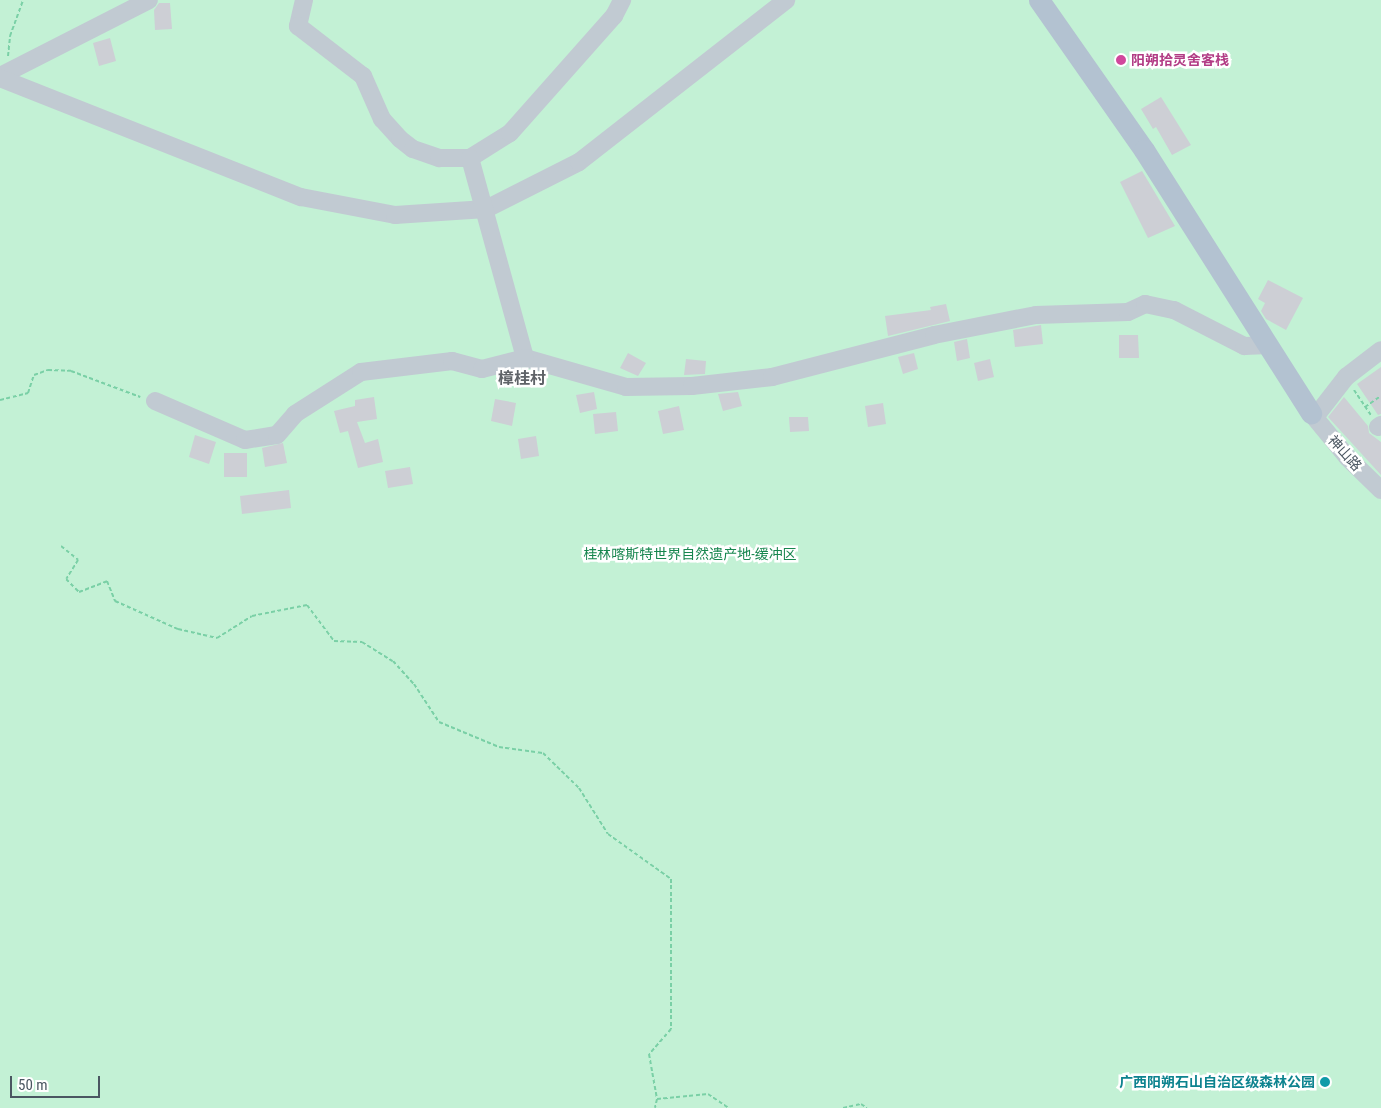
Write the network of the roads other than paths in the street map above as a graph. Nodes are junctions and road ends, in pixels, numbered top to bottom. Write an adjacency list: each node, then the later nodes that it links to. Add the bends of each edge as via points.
1 (149, 0): 6 (street)
2 (304, 0): 7 (street, via 298,26 363,76 382,119 400,140 413,149 439,158)
3 (622, 0): 7 (street, via 614,16 510,133)
4 (786, 0): 8 (street, via 579,162)
5 (1039, 0): 9 (main road, via 1144,150)
6 (2, 75): 8 (street, via 301,197 395,215)
7 (470, 158): 8 (street)
8 (486, 209): 11 (street)
9 (1269, 345): 11 (street, via 1244,346 1174,310 1145,304 1128,312 1036,314 934,335 772,377 692,386 626,387); 13 (main road)
10 (1381, 350): 13 (street, via 1346,377)
11 (525, 358): 12 (street, via 482,370 452,361 361,372 296,414 277,435 245,440)
12 (155, 401)
13 (1313, 415): 14 (street, 神山路, via 1348,458)
14 (1381, 490)

